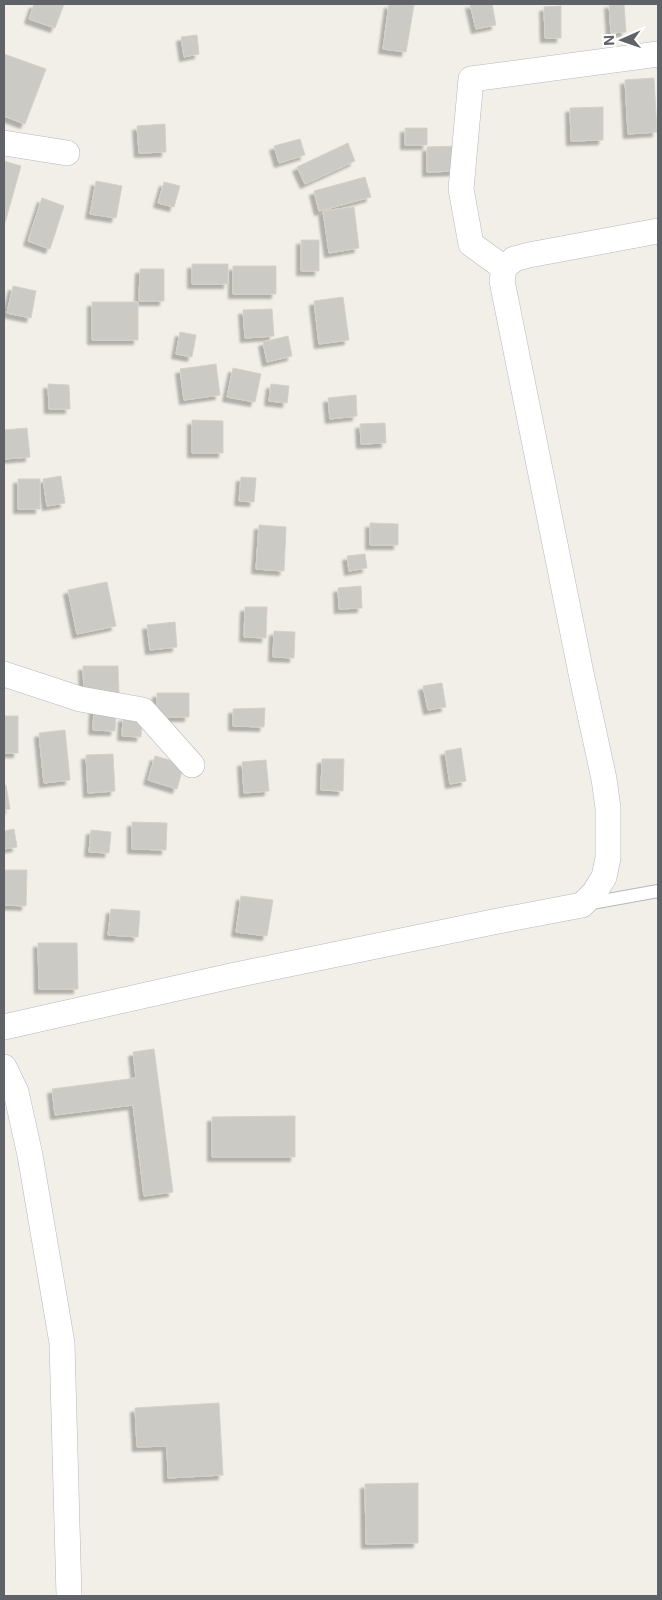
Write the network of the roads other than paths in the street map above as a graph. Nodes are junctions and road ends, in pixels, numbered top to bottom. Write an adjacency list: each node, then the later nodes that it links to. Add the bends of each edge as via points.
1 (658, 54): 5 (street, via 471,79 461,189 472,244)
2 (4, 143): 3 (street)
3 (67, 154)
4 (658, 231): 5 (street, via 529,255)
5 (504, 268): 9 (street, via 504,294 608,808 608,858 604,877)
6 (4, 674): 7 (street, via 80,699 142,710)
7 (192, 765)
8 (658, 891): 9 (lane)
9 (582, 905): 10 (street, via 231,976)
10 (4, 1027)
11 (4, 1067): 12 (street, via 16,1092 30,1155 62,1343)
12 (69, 1596)

